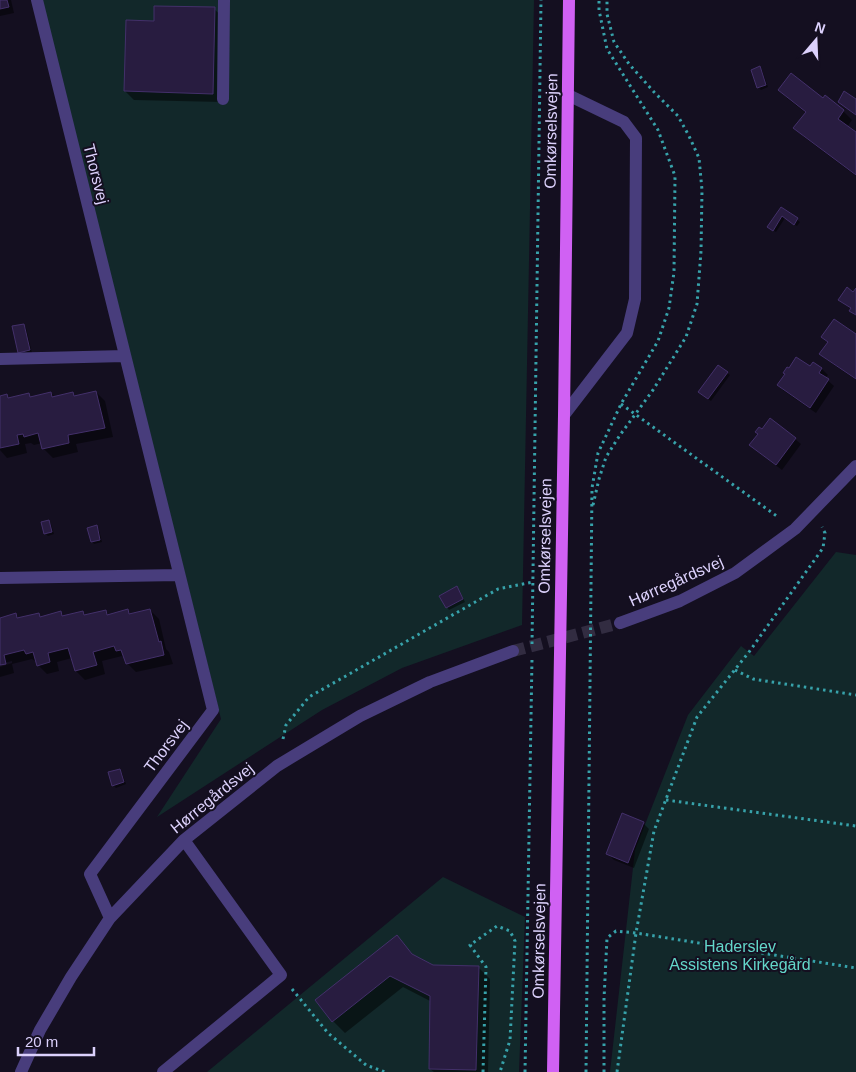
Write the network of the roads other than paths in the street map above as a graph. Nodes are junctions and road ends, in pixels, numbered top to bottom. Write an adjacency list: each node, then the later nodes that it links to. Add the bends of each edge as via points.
1 (37, 0): 6 (street, Thorsvej)
2 (224, 0): 5 (street)
3 (569, 0): 4 (main road, Omkørselsvejen)
4 (568, 95): 8 (main road, Omkørselsvejen); 8 (street, via 624,122 636,138 635,299 627,333)
5 (223, 100)
6 (125, 356): 7 (street); 10 (street, Thorsvej)
7 (0, 359)
8 (564, 415): 18 (main road, Omkørselsvejen)
9 (856, 466): 12 (street, Hørregårdsvej, via 795,529 735,573 680,601)
10 (179, 575): 11 (street); 15 (street, Thorsvej, via 212,710 90,874)
11 (0, 578)
12 (620, 623)
13 (513, 651): 14 (street, Hørregårdsvej, via 430,682 360,716 277,766)
14 (184, 840): 15 (street, Hørregårdsvej); 17 (street, via 281,975)
15 (110, 918): 16 (street, Hørregårdsvej, via 70,977)
16 (21, 1072)
17 (163, 1072)
18 (553, 1072)

